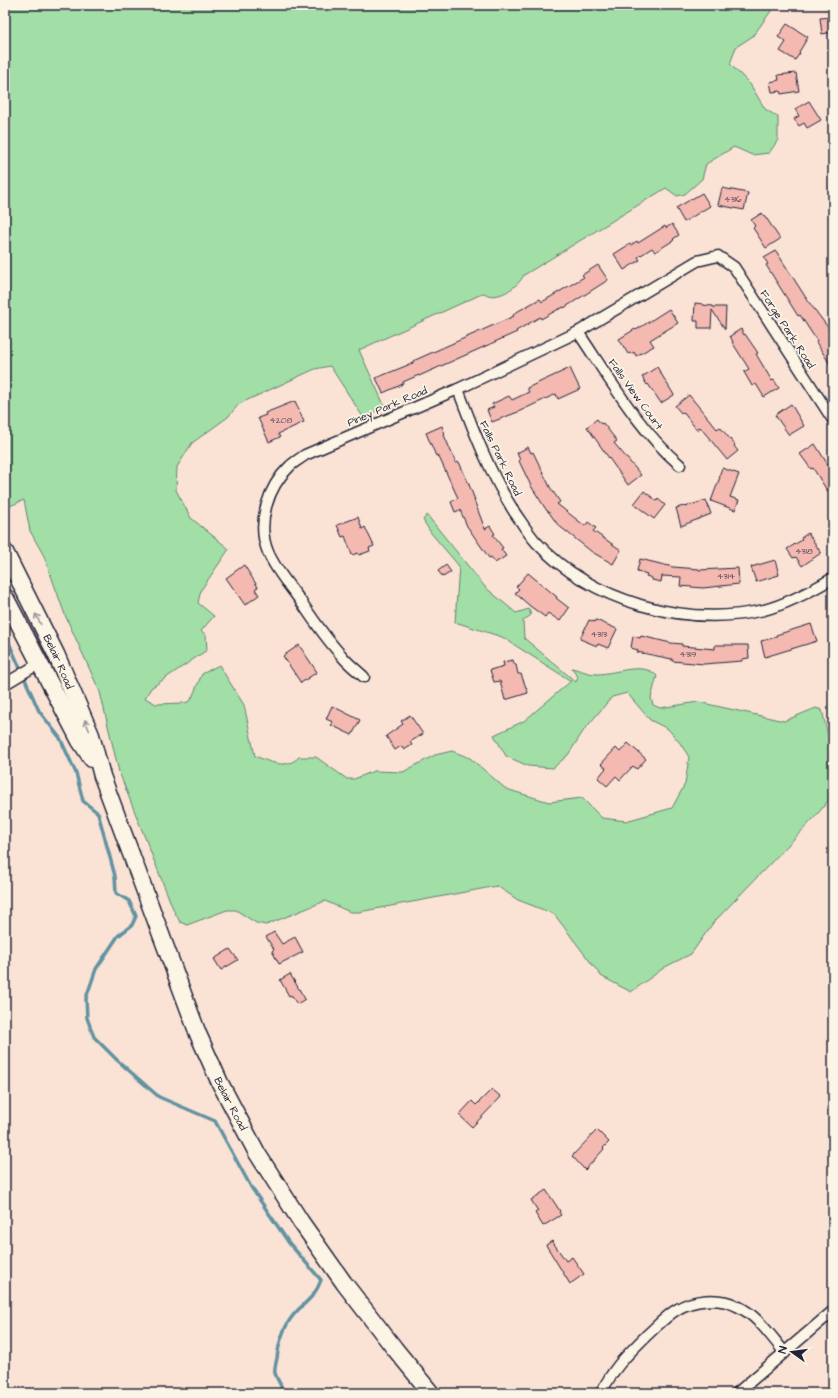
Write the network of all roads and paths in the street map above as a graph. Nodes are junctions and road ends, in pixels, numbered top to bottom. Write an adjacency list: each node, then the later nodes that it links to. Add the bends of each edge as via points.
1 (718, 256): 2 (street, Piney Park Road, via 697,261); 4 (street, Forge Park Road, via 734,267)
2 (578, 332): 3 (street, Piney Park Road); 5 (street, Falls View Court, via 637,418 667,454)
3 (458, 389): 7 (street, Falls Park Road, via 496,481 523,525 536,542 572,573 608,594 654,608 686,614 742,614 787,602); 11 (street, Piney Park Road, via 305,455 290,466 268,498 263,536 268,552 325,636 342,657)
4 (833, 420)
5 (680, 465)
6 (5, 552): 9 (highway, Belair Road, one-way to 6)
7 (833, 578)
8 (5, 597): 10 (highway, Belair Road)
9 (56, 654): 10 (highway); 13 (highway, Belair Road, one-way to 9, via 91,735)
10 (40, 663): 12 (street); 13 (highway, Belair Road, via 80,741)
11 (364, 677)
12 (5, 684)
13 (102, 776): 16 (highway, Belair Road, via 198,1034 257,1154 344,1283)
14 (833, 1311): 15 (street)
15 (785, 1353): 17 (street, via 755,1318 744,1310 721,1301 706,1300 676,1309 619,1363); 18 (street)
16 (431, 1393)
17 (601, 1393)
18 (737, 1393)

